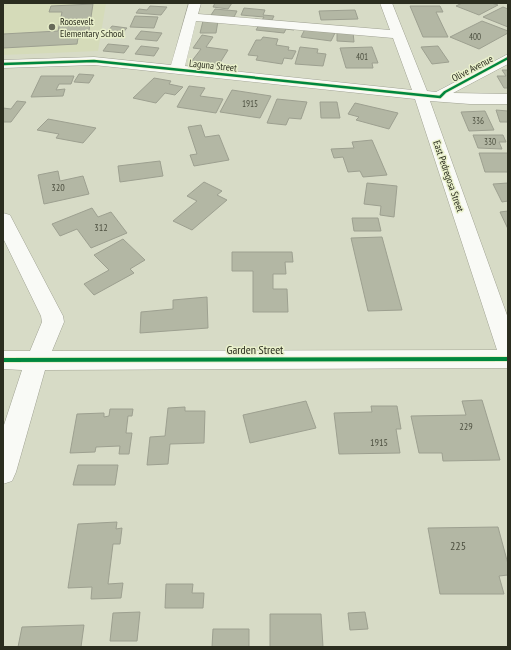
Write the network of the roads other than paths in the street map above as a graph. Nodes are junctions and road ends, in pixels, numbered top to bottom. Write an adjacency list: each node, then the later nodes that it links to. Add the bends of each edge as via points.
1 (195, 3): 3 (street)
2 (386, 3): 4 (street, East Pedregosa Street)
3 (192, 17): 4 (street); 7 (street)
4 (398, 34): 8 (street, East Pedregosa Street)
5 (508, 58): 9 (street, Olive Avenue)
6 (3, 64): 7 (street, Laguna Street, via 94,61)
7 (178, 70): 8 (street, Laguna Street)
8 (421, 95): 9 (street); 12 (street, East Pedregosa Street)
9 (440, 96): 10 (street)
10 (508, 99)
11 (3, 220): 15 (street, via 52,316 51,328)
12 (508, 350)
13 (508, 359): 15 (street, Garden Street)
14 (3, 360): 15 (street, Garden Street)
15 (38, 360): 16 (street)
16 (3, 472)

